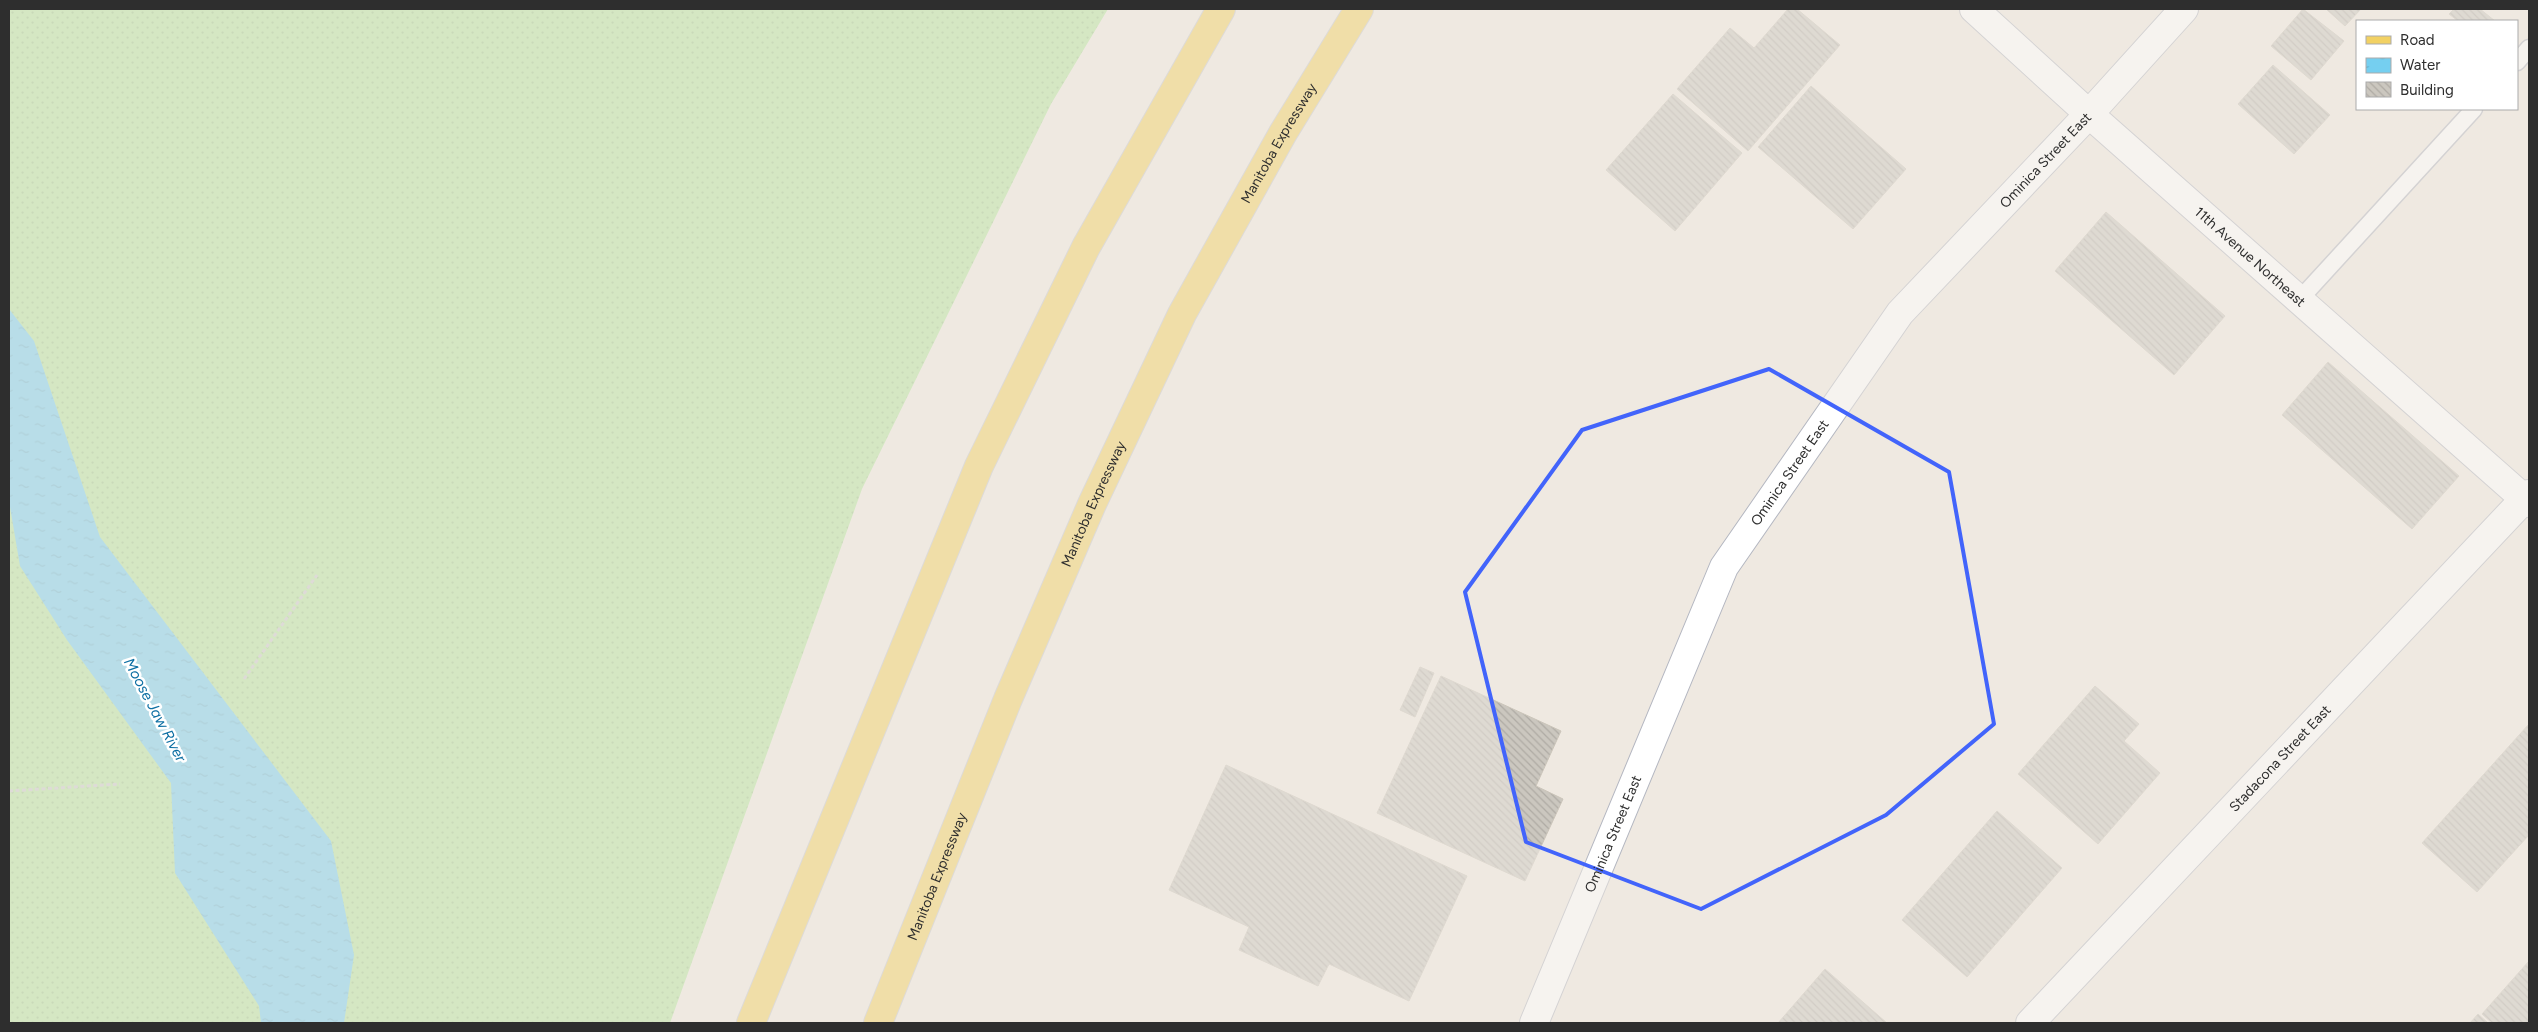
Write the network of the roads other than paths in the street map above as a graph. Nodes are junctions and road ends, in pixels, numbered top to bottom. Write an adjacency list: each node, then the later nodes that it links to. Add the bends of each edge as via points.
1 (1221, 9): 11 (main road, via 1086,247 979,466)
2 (1359, 9): 12 (main road, Manitoba Expressway, via 1283,133 1182,314 1092,504 1012,690)
3 (1974, 9): 8 (street, 11th Avenue Northeast)
4 (2184, 9): 8 (street, Ominica Street East)
5 (2529, 48): 6 (lane)
6 (2518, 61)
7 (2473, 110): 9 (lane)
8 (2089, 114): 9 (street, 11th Avenue Northeast); 13 (street, Ominica Street East, via 1900,313 1724,567)
9 (2300, 299): 10 (street, 11th Avenue Northeast)
10 (2528, 498): 14 (street, Stadacona Street East)
11 (751, 1023)
12 (878, 1023)
13 (1534, 1023)
14 (2030, 1023)

